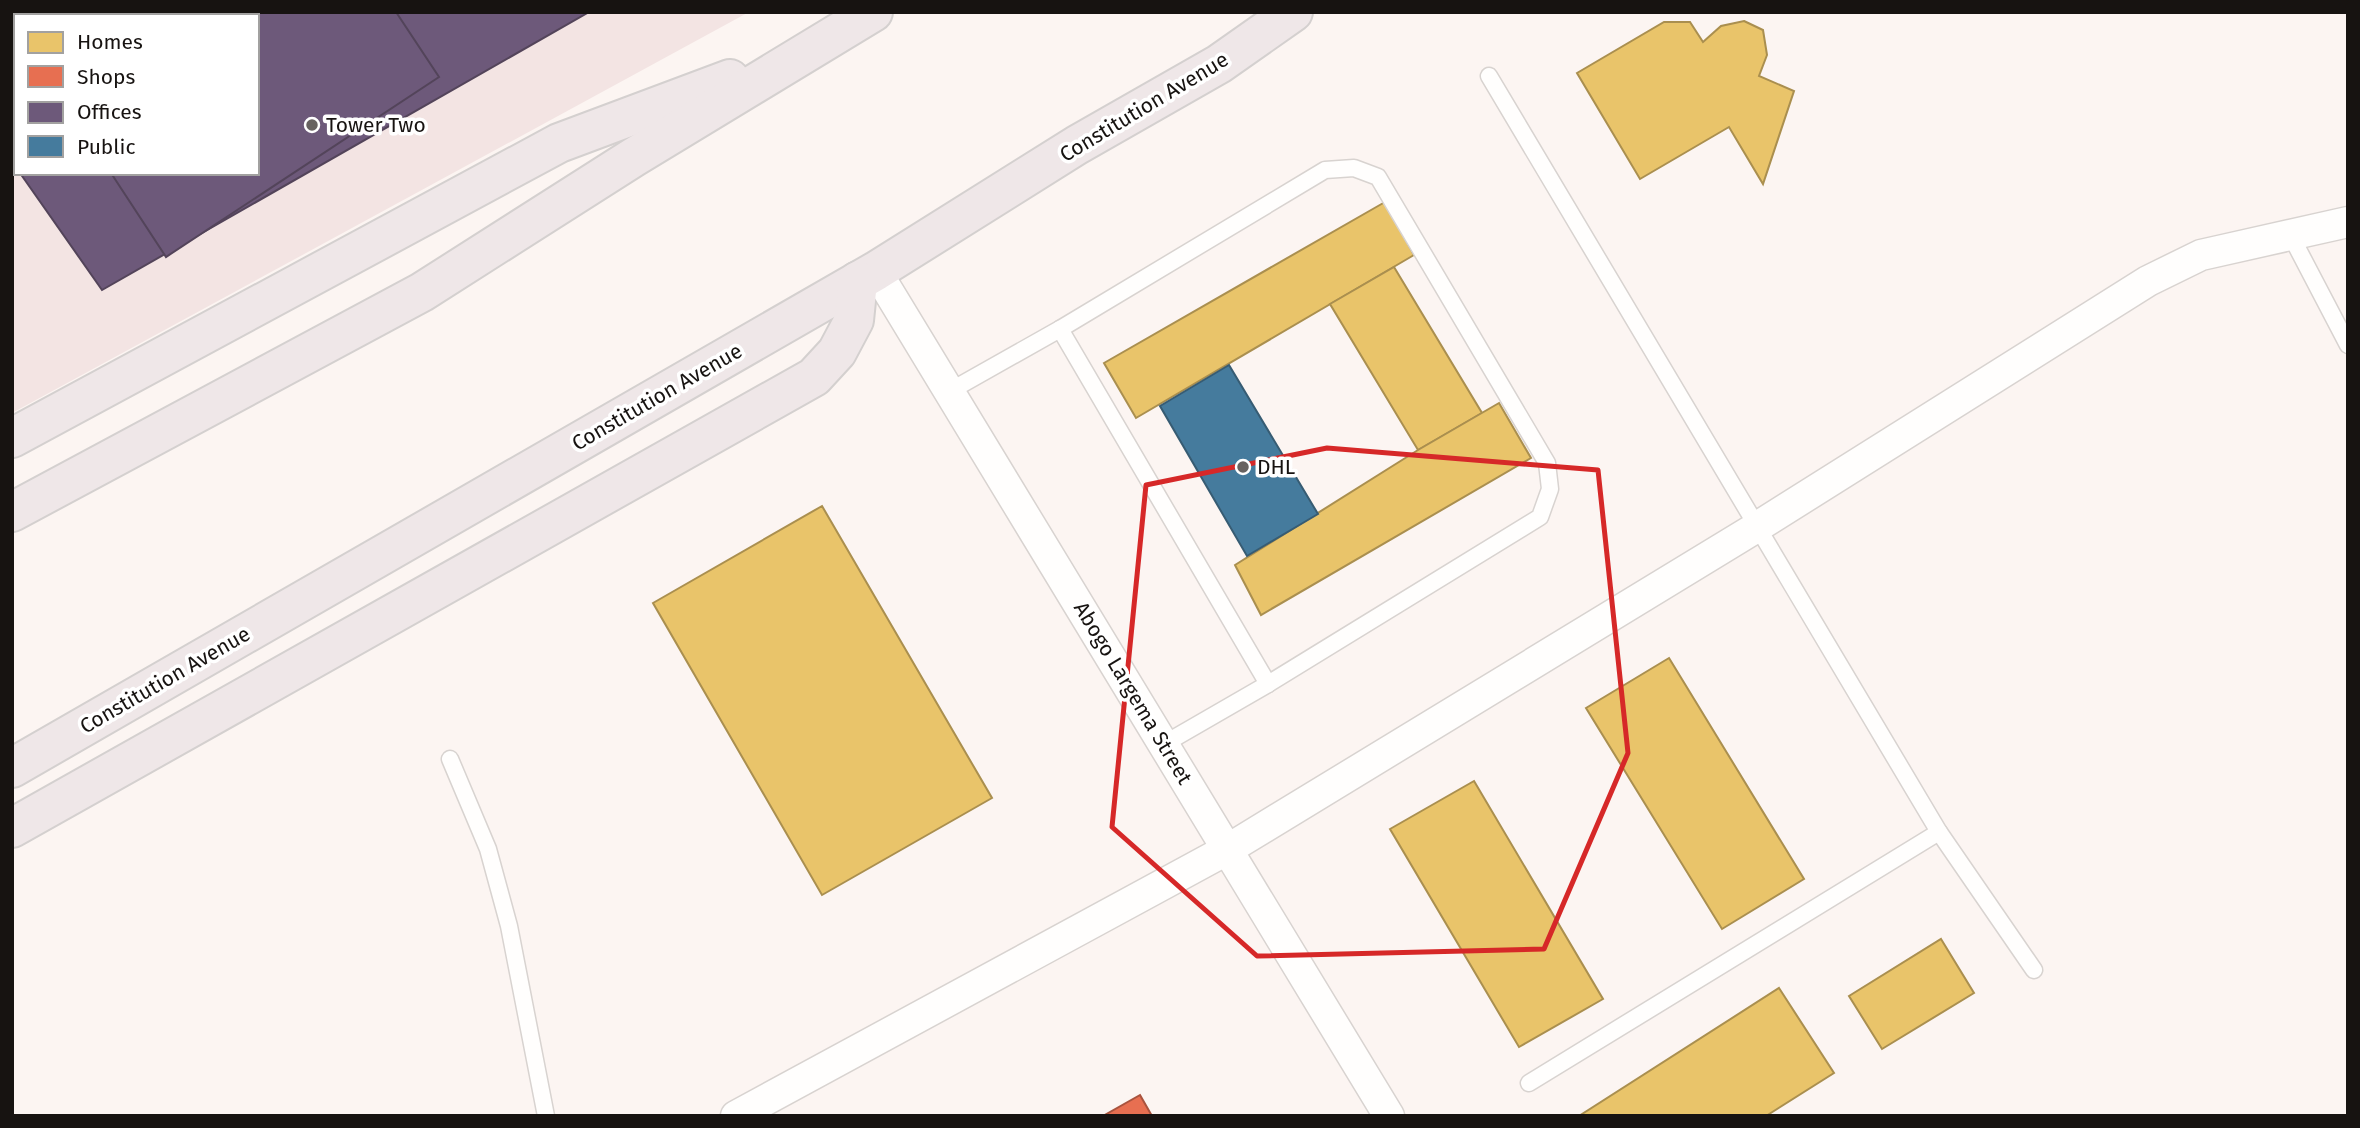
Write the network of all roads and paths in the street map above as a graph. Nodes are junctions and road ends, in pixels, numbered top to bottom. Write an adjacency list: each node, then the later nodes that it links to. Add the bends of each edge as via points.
1 (873, 12): 3 (main road)
2 (1293, 12): 7 (main road, Constitution Avenue, via 1219,64 1077,145)
3 (818, 47): 11 (main road, via 559,143); 12 (main road, via 422,292)
4 (1489, 76): 13 (lane)
5 (2348, 222): 6 (street)
6 (2290, 234): 9 (lane); 13 (street, via 2201,256 2148,281)
7 (867, 276): 10 (street, Abogo Largema Street); 17 (main road, Constitution Avenue); 18 (main road, via 854,320 837,352 814,377)
8 (1060, 329): 10 (lane); 14 (lane); 14 (lane, via 1325,170 1354,168 1378,177 1547,463 1550,489 1541,517)
9 (2348, 345)
10 (950, 391): 15 (street, Abogo Largema Street)
11 (12, 438)
12 (12, 512)
13 (1757, 527): 19 (lane); 20 (street)
14 (1268, 684): 15 (lane)
15 (1164, 744): 20 (street, Abogo Largema Street)
16 (450, 759): 23 (lane, via 488,849 509,926)
17 (12, 768)
18 (12, 828)
19 (1939, 832): 21 (lane); 22 (lane)
20 (1230, 848): 24 (street); 25 (street, Abogo Largema Street)
21 (2034, 970)
22 (1529, 1083)
23 (546, 1116)
24 (736, 1116)
25 (1388, 1116)

